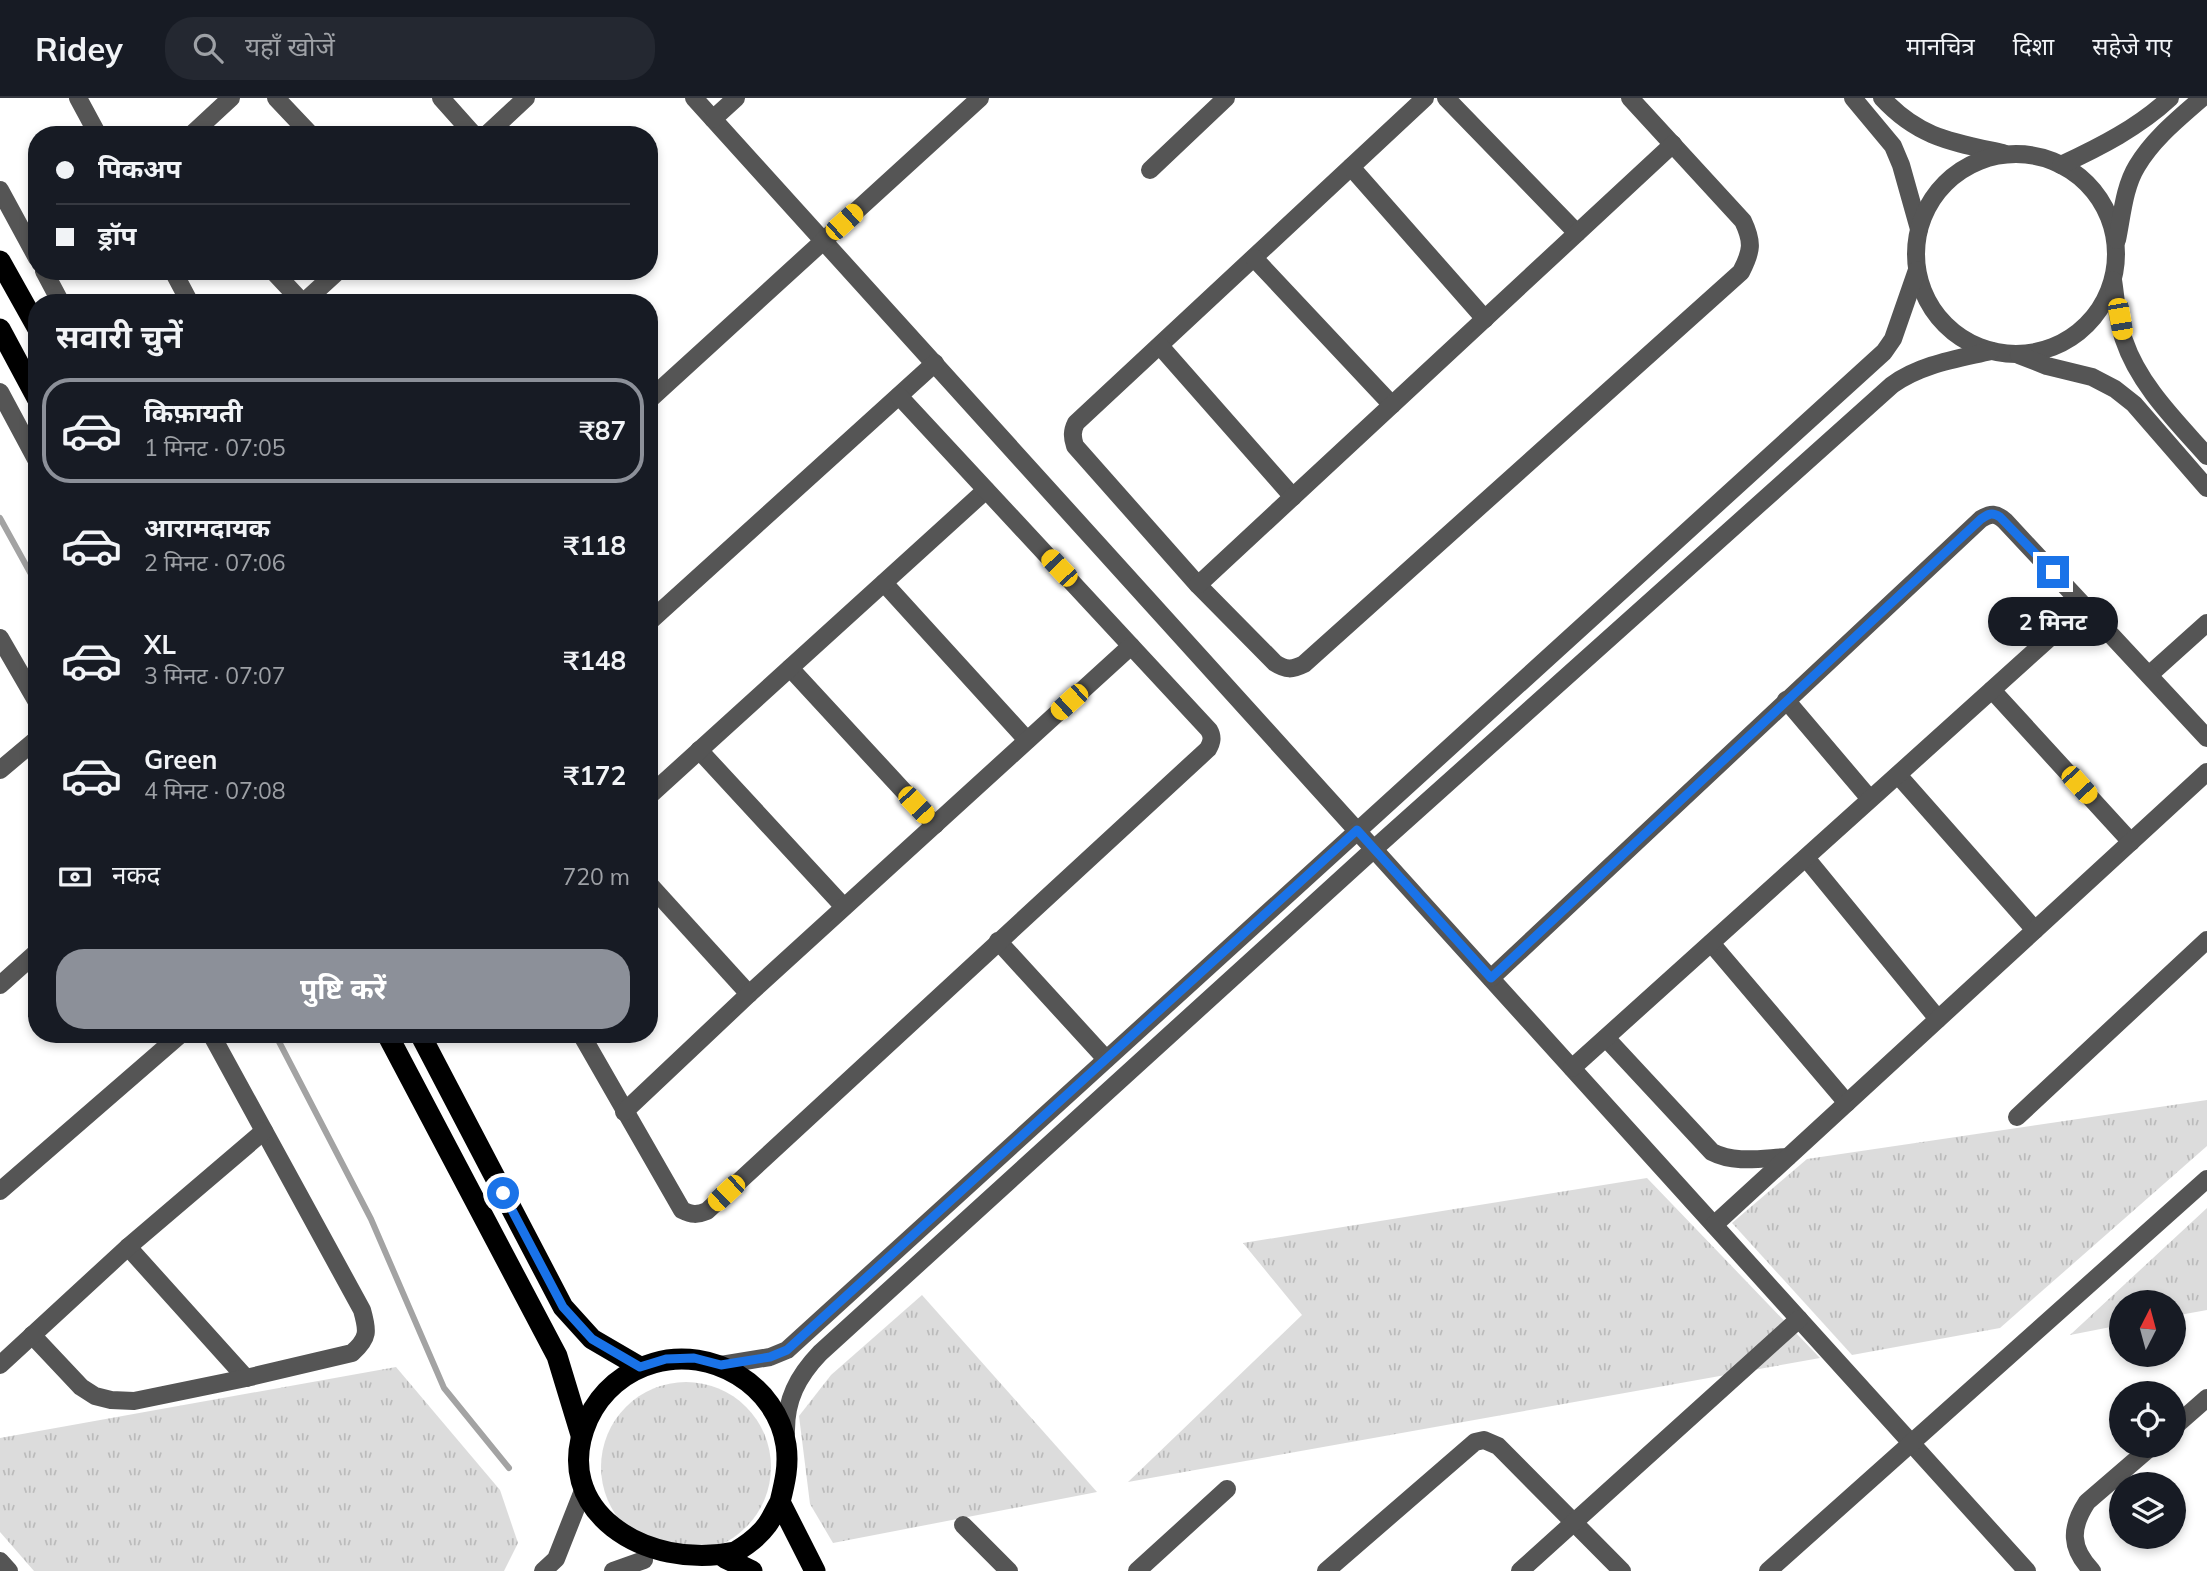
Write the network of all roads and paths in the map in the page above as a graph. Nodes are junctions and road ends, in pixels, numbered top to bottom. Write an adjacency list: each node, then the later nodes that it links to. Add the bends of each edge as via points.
1 (78, 98): 18 (street)
2 (231, 98): 19 (street)
3 (276, 98): 20 (street)
4 (441, 98): 21 (street)
5 (526, 98): 22 (street)
6 (694, 98): 17 (street)
7 (736, 98): 17 (street)
8 (980, 98): 31 (street)
9 (1226, 98): 27 (street)
10 (1425, 98): 26 (street)
11 (1446, 98): 30 (street)
12 (1630, 98): 23 (street)
13 (1853, 98): 29 (street, via 1893,146)
14 (1882, 98): 24 (street, via 1898,116 1930,135)
15 (2170, 98): 25 (street, via 2152,115)
16 (2202, 98): 33 (street, via 2159,137 2136,167 2124,199)
17 (713, 119): 31 (street)
18 (93, 126)
19 (201, 126)
20 (302, 126)
21 (466, 126)
22 (496, 126)
23 (1672, 144): 30 (street); 60 (street, via 1743,220 1750,236 1750,255 1741,272 1304,664 1284,669 1275,663)
24 (2010, 154): 25 (street); 29 (street, via 1979,161 1952,177 1931,200)
25 (2061, 165): 33 (street, via 2093,190 2105,208)
26 (1351, 167): 34 (street); 43 (street)
27 (1150, 170)
28 (0, 190): 32 (street)
29 (1919, 229): 36 (street)
30 (1577, 233): 43 (street)
31 (824, 240): 48 (street); 51 (street)
32 (28, 241)
33 (2116, 248): 39 (street)
34 (1254, 258): 45 (street); 53 (street)
35 (0, 261): 42 (highway)
36 (1917, 271): 46 (street, via 1930,307 1942,322); 81 (street, via 1884,352)
37 (281, 280): 40 (street)
38 (328, 280): 41 (street)
39 (2113, 280): 47 (street, via 2101,307 2081,330 2056,345); 55 (street, via 2123,339 2137,367)
40 (295, 294)
41 (313, 294)
42 (28, 311)
43 (1485, 319): 53 (street)
44 (0, 329): 49 (highway)
45 (1160, 346): 58 (street); 60 (street, via 1076,423 1072,439)
46 (1991, 351): 47 (street); 83 (street, via 1928,366 1892,385)
47 (2019, 355): 56 (street, via 2115,388)
48 (936, 363): 52 (street); 81 (street)
49 (28, 381)
50 (0, 392): 54 (street)
51 (658, 392)
52 (899, 396): 57 (street); 62 (street)
53 (1392, 405): 58 (street)
54 (28, 444)
55 (2207, 456)
56 (2207, 488)
57 (986, 490): 59 (street); 65 (street)
58 (1293, 497): 60 (street)
59 (884, 583): 66 (street); 72 (street)
60 (1198, 585)
61 (2085, 606): 67 (street); 69 (street); 70 (street, via 2005,521 1989,514)
62 (658, 614)
63 (2207, 623): 67 (street)
64 (0, 638): 68 (street)
65 (1131, 646): 72 (street); 89 (street, via 1209,730 1212,743)
66 (790, 668): 74 (street); 80 (street)
67 (2149, 675): 71 (street)
68 (28, 686)
69 (1992, 690): 77 (street); 82 (street)
70 (1786, 700): 79 (street); 92 (street)
71 (2207, 738)
72 (1027, 740): 80 (street)
73 (28, 747): 75 (street)
74 (699, 750): 78 (street); 86 (street)
75 (0, 770)
76 (2207, 772): 82 (street)
77 (1898, 775): 79 (street); 87 (street)
78 (658, 788)
79 (1870, 799): 84 (street)
80 (934, 825): 86 (street)
81 (1357, 830): 83 (street); 102 (street)
82 (2131, 842): 87 (street)
83 (1374, 849): 92 (street); 122 (street, via 806,1367 786,1414)
84 (1806, 858): 90 (street); 95 (street)
85 (658, 894): 94 (street)
86 (844, 907): 94 (street)
87 (2035, 930): 95 (street)
88 (2207, 940): 106 (street)
89 (998, 941): 102 (street); 105 (street, via 707,1211 698,1215 682,1210)
90 (1711, 943): 96 (street); 104 (street)
91 (28, 961): 93 (street)
92 (1491, 978): 103 (street)
93 (0, 985)
94 (749, 994): 105 (street)
95 (1938, 1019): 104 (street)
96 (1606, 1038): 103 (street); 108 (street, via 1712,1152 1736,1159)
97 (171, 1043): 110 (street)
98 (216, 1043): 107 (street)
99 (392, 1043): 121 (highway, via 557,1356)
100 (425, 1043): 117 (highway, via 563,1307 592,1339)
101 (586, 1043): 105 (street)
102 (1106, 1059): 116 (street, via 787,1350)
103 (1572, 1068): 111 (street)
104 (1847, 1103): 108 (street)
105 (624, 1112)
106 (2017, 1117)
107 (264, 1131): 112 (street); 118 (street, via 362,1310 367,1333 352,1353)
108 (1788, 1157): 111 (street)
109 (2207, 1179): 123 (street)
110 (0, 1191)
111 (1714, 1225): 113 (street)
112 (128, 1247): 114 (street); 118 (street)
113 (1799, 1320): 123 (street); 128 (street)
114 (33, 1335): 115 (street); 118 (street, via 81,1387 111,1400 134,1401)
115 (0, 1365)
116 (721, 1365): 117 (highway, via 694,1358 666,1359); 122 (highway, via 751,1383 774,1410)
117 (640, 1367): 121 (highway, via 614,1383 593,1407)
118 (246, 1378)
119 (2207, 1398): 120 (street)
120 (2186, 1416)
121 (581, 1435): 126 (highway)
122 (786, 1442): 127 (highway, via 788,1473)
123 (1910, 1443): 133 (street); 144 (street)
124 (2138, 1458): 145 (street, via 2079,1514 2074,1529 2076,1547)
125 (1227, 1489): 140 (street)
126 (582, 1493): 131 (highway, via 605,1534); 135 (street, via 556,1559)
127 (780, 1502): 130 (highway, via 767,1525); 138 (highway)
128 (1573, 1522): 141 (street, via 1498,1446 1484,1440 1475,1442); 142 (street); 143 (street)
129 (963, 1525): 139 (street)
130 (725, 1558): 131 (highway, via 699,1566 671,1567); 137 (highway)
131 (644, 1560): 136 (street)
132 (0, 1561): 134 (street)
133 (2022, 1569)
134 (9, 1571)
135 (543, 1571)
136 (613, 1571)
137 (752, 1571)
138 (815, 1571)
139 (1009, 1571)
140 (1137, 1571)
141 (1326, 1571)
142 (1520, 1571)
143 (1622, 1571)
144 (1768, 1571)
145 (2092, 1571)

